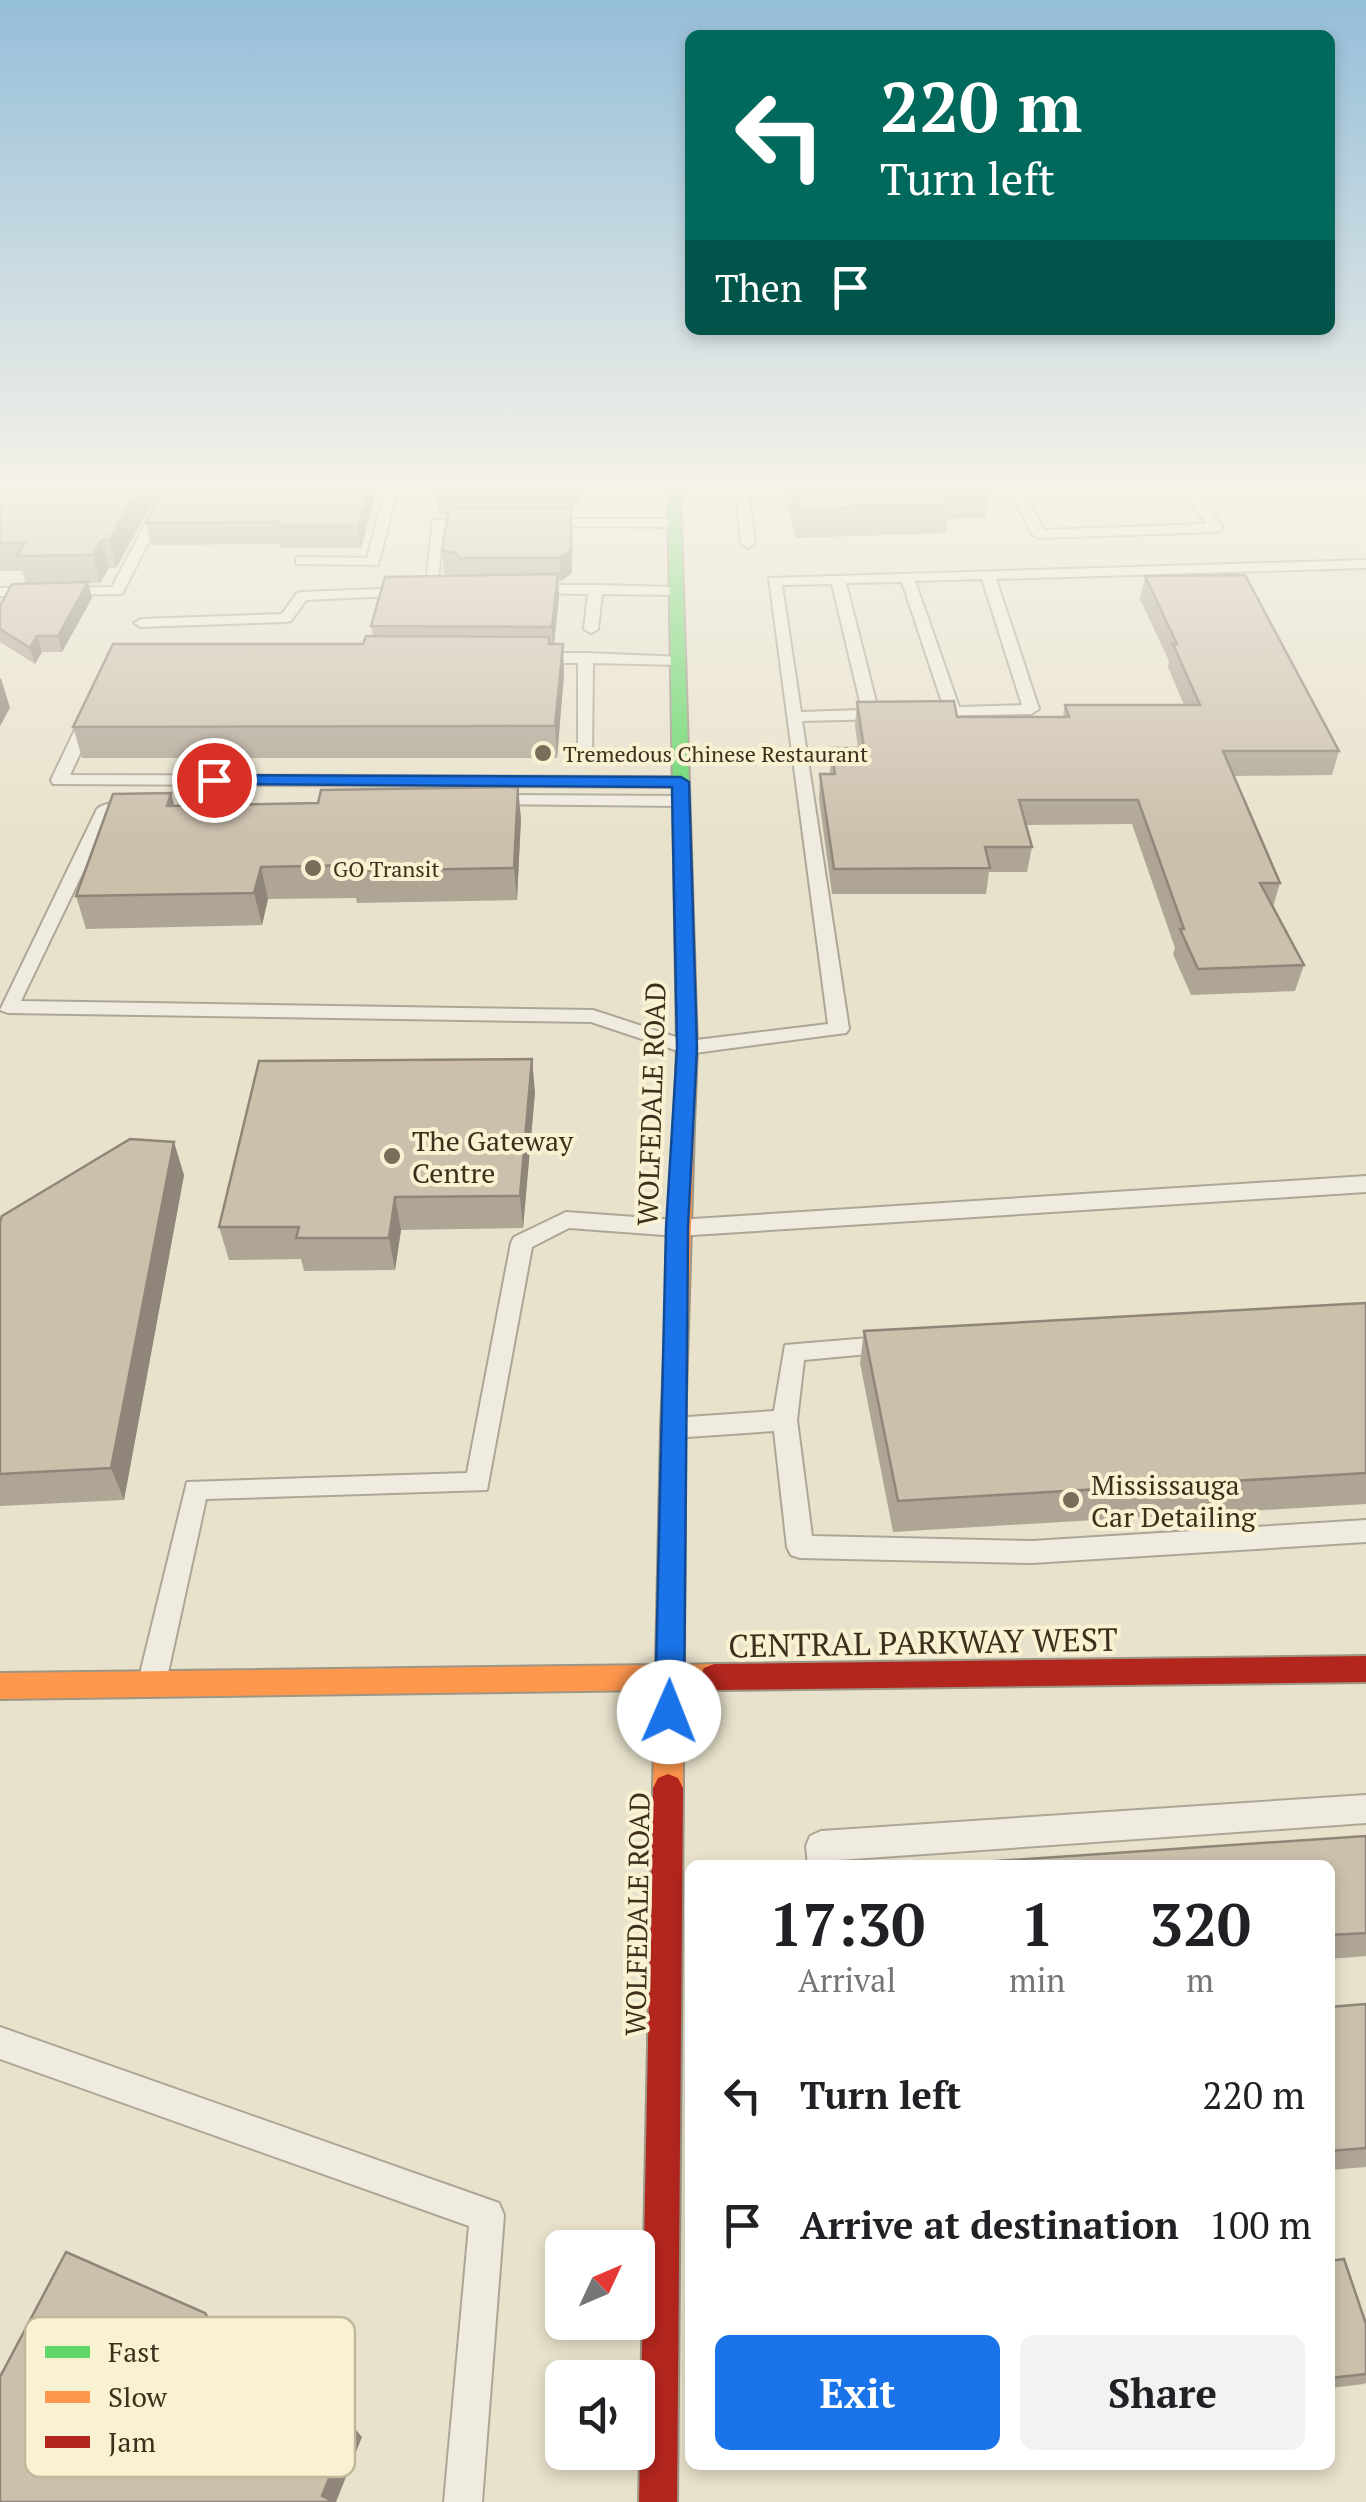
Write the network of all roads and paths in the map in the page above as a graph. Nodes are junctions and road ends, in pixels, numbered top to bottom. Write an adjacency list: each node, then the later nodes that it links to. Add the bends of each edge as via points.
1 (296, 605): 8 (lane, via 286,618)
2 (594, 605): 9 (lane)
3 (676, 605): 12 (street, WOLFEDALE ROAD)
4 (777, 605): 16 (lane)
5 (844, 605): 15 (lane)
6 (916, 605): 14 (lane)
7 (996, 605): 14 (lane, via 1031,709)
8 (141, 622)
9 (591, 630)
10 (508, 658): 11 (lane)
11 (586, 658): 12 (lane); 17 (lane, via 584,759)
12 (678, 660): 17 (street, WOLFEDALE ROAD)
13 (93, 709): 18 (lane, via 59,780)
14 (953, 712): 15 (lane)
15 (871, 715): 16 (lane)
16 (794, 717): 21 (lane, via 839,1029)
17 (680, 758): 18 (street, WOLFEDALE ROAD)
18 (681, 792): 19 (lane); 21 (street, WOLFEDALE ROAD)
19 (383, 802)
20 (162, 808): 21 (lane, via 105,809 8,1007 592,1016)
21 (687, 1048): 23 (street, WOLFEDALE ROAD)
22 (1366, 1184): 23 (lane)
23 (677, 1228): 26 (street, WOLFEDALE ROAD); 30 (lane, via 566,1220 522,1243 478,1484 196,1489)
24 (908, 1344): 25 (lane, via 793,1351)
25 (785, 1420): 26 (lane); 27 (lane, via 800,1547 1032,1552)
26 (672, 1428): 29 (street, WOLFEDALE ROAD)
27 (1366, 1531)
28 (1366, 1669): 29 (street, CENTRAL PARKWAY WEST)
29 (670, 1679): 30 (street, CENTRAL PARKWAY WEST); 34 (street, WOLFEDALE ROAD)
30 (151, 1683): 31 (street, CENTRAL PARKWAY WEST)
31 (0, 1686)
32 (1366, 1809): 33 (lane, via 821,1846)
33 (823, 1860)
34 (679, 1910): 37 (street, WOLFEDALE ROAD)
35 (0, 2043): 36 (lane, via 487,2216)
36 (462, 2502)
37 (658, 2502)

